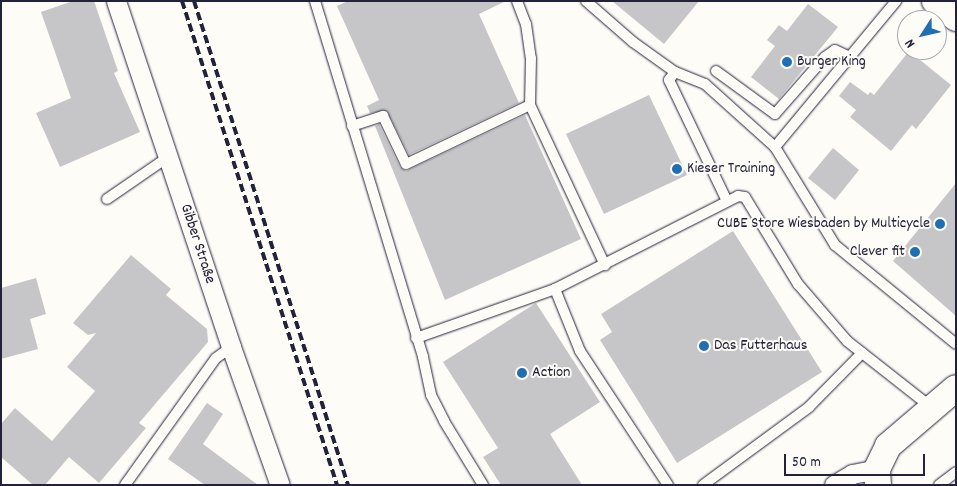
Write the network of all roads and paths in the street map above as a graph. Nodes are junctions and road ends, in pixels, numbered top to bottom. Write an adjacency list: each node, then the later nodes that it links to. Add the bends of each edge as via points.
1 (116, 1): 14 (street, Gibber Straße)
2 (315, 1): 12 (lane)
3 (517, 1): 11 (lane, via 526,24 531,58)
4 (586, 1): 10 (lane, via 633,42)
5 (896, 1): 8 (lane)
6 (935, 1): 7 (street)
7 (956, 18)
8 (850, 57): 9 (lane, via 835,50 825,57 775,114); 13 (lane)
9 (716, 71)
10 (675, 72): 13 (lane, via 705,84); 16 (lane, via 669,80)
11 (530, 106): 12 (lane, via 406,164 383,116); 17 (lane)
12 (352, 126): 19 (lane)
13 (775, 147): 20 (lane, via 835,245)
14 (168, 157): 15 (lane); 21 (street, Gibber Straße)
15 (107, 198)
16 (726, 199): 17 (lane); 22 (lane, via 745,197 798,284 847,341)
17 (605, 265): 18 (lane)
18 (555, 289): 19 (lane); 30 (lane, via 580,351)
19 (416, 338): 29 (lane, via 431,395)
20 (956, 344)
21 (231, 347): 27 (lane, via 216,358); 28 (street, Gibber Straße)
22 (862, 353): 24 (lane); 31 (lane, via 809,407)
23 (956, 388): 24 (street)
24 (933, 409): 26 (street, via 888,446)
25 (956, 472): 33 (lane)
26 (878, 477): 32 (street, via 852,474)
27 (125, 485)
28 (280, 485)
29 (483, 485)
30 (668, 485)
31 (703, 485)
32 (834, 485)
33 (939, 485)

